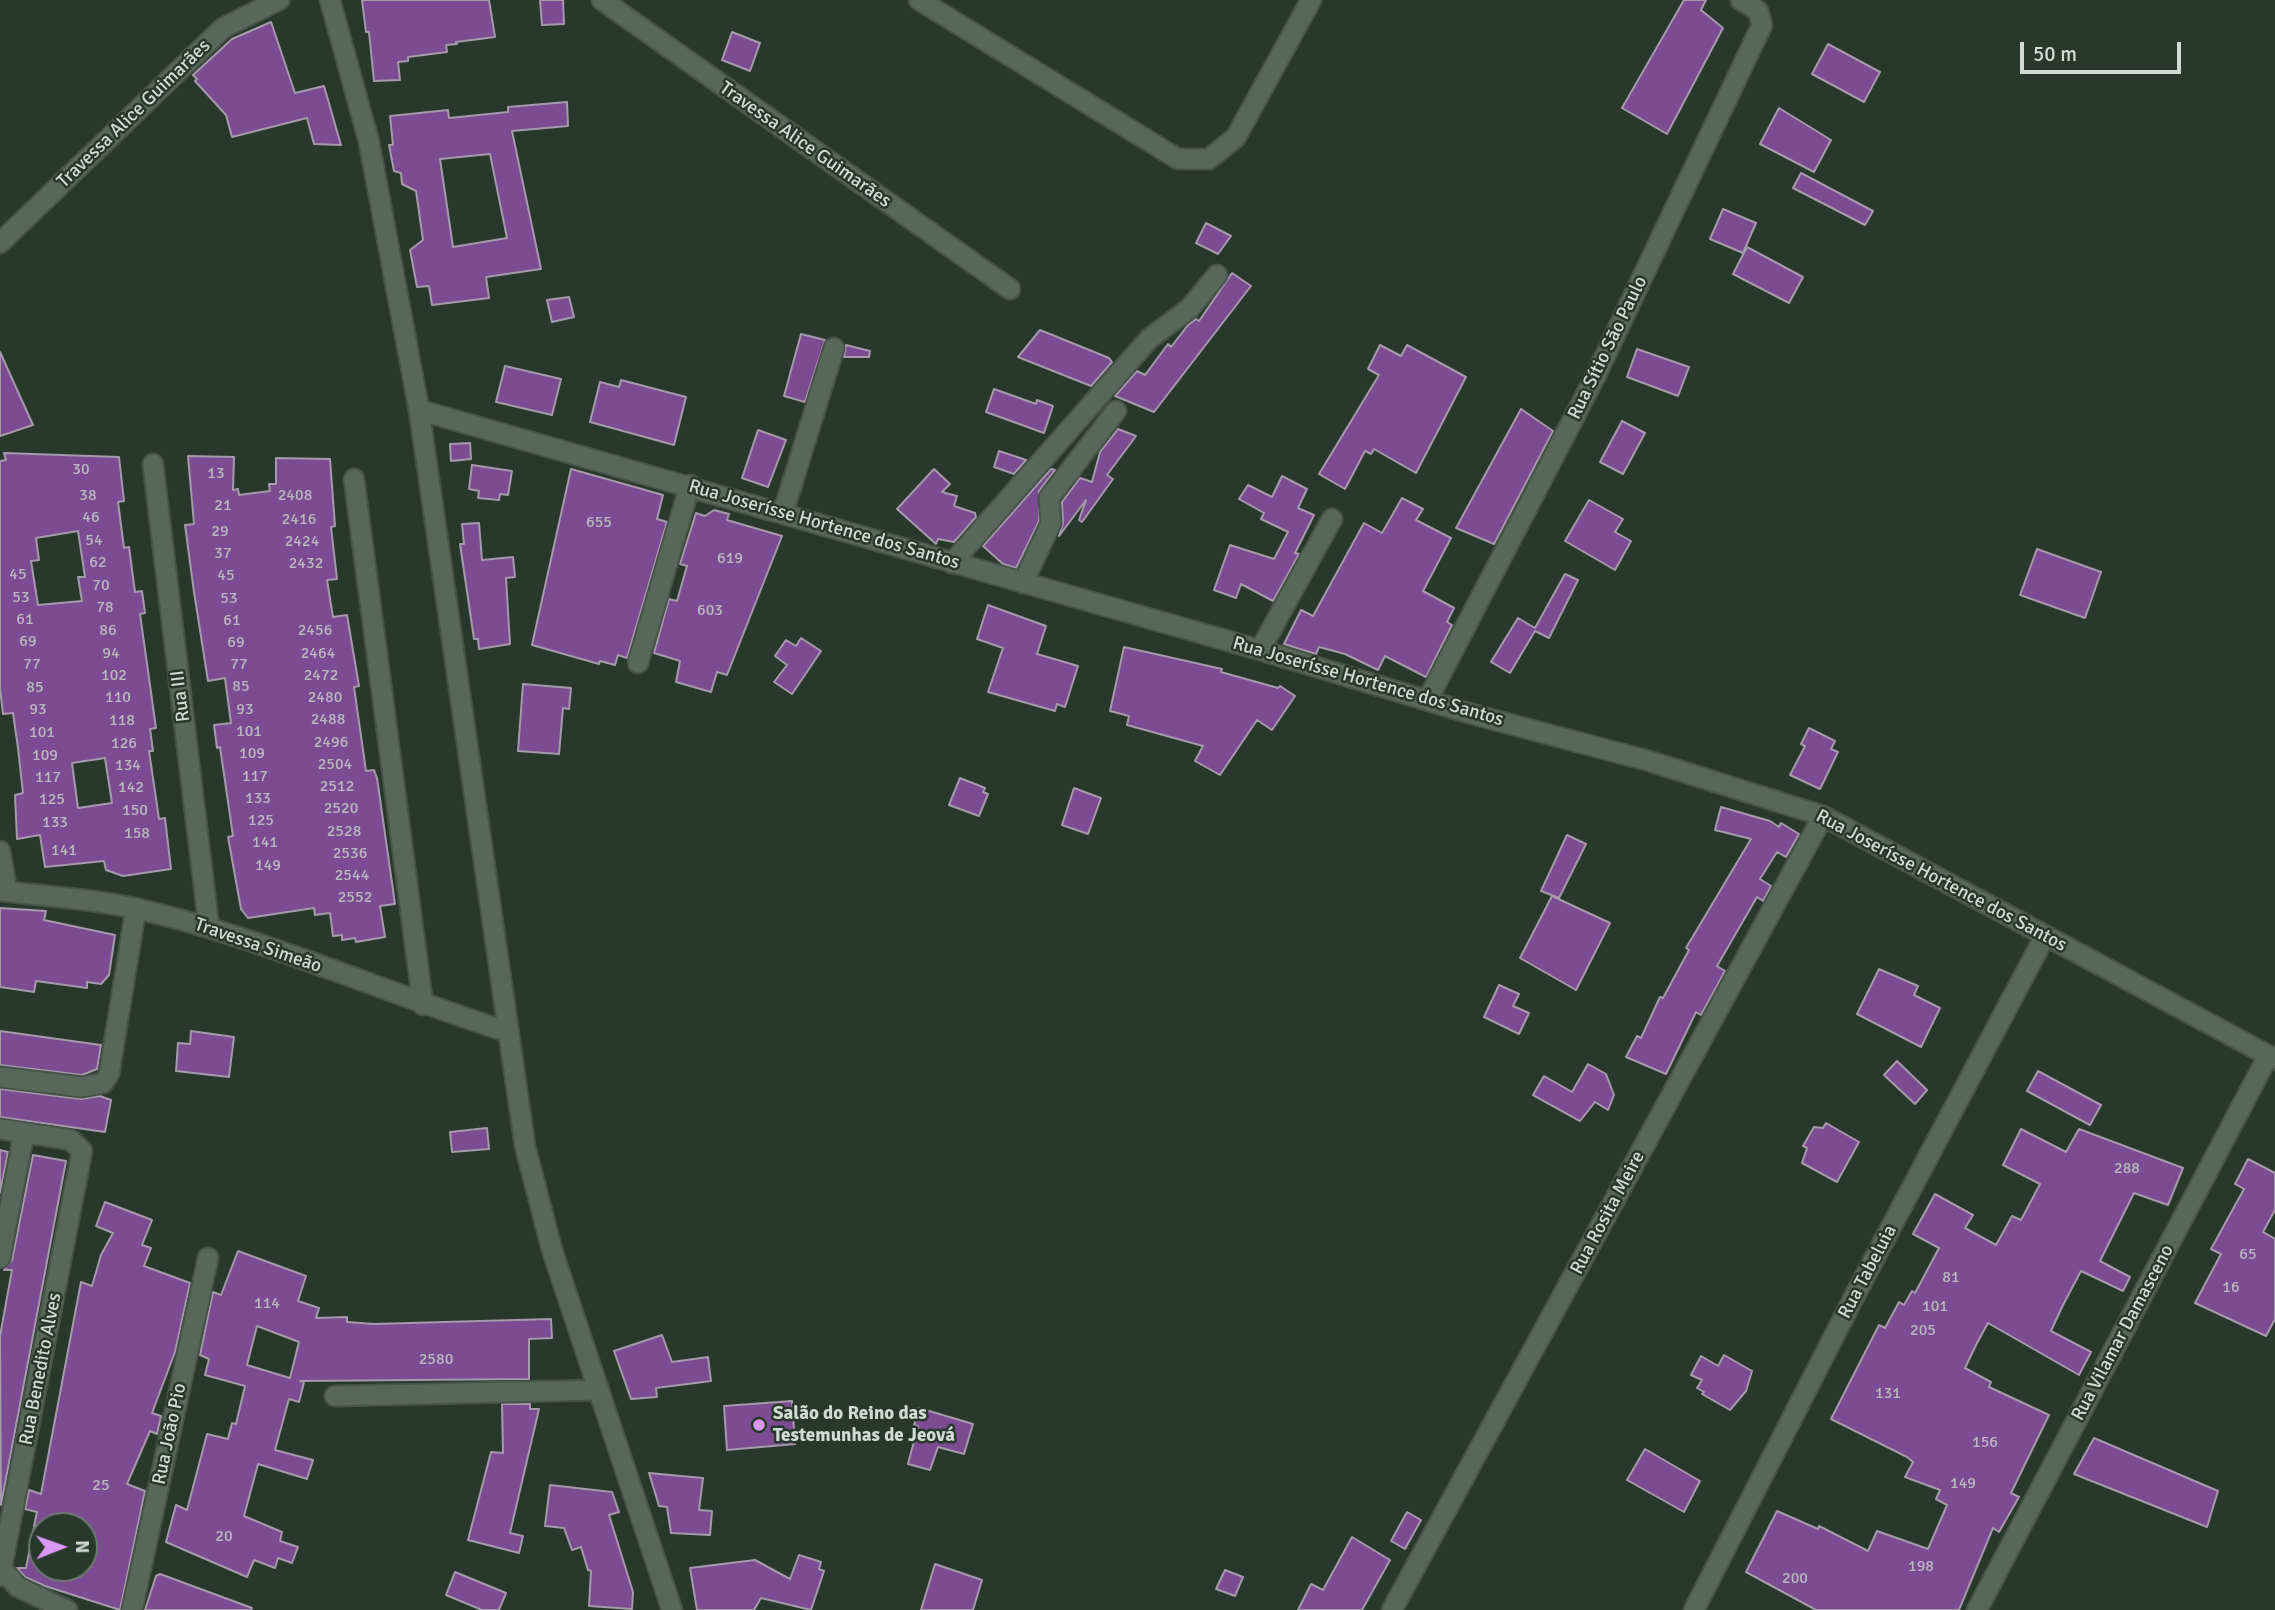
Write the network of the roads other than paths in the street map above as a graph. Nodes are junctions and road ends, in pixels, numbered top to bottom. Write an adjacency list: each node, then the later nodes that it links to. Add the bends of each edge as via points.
1 (279, 0): 7 (street, Travessa Alice Guimarães, via 223,29)
2 (330, 0): 11 (street, via 369,142)
3 (602, 0): 9 (street, Travessa Alice Guimarães)
4 (919, 0): 5 (street, via 1178,159 1194,161 1209,159 1236,137)
5 (1311, 0)
6 (1741, 0): 22 (street, Rua Sítio São Paulo, via 1758,11 1762,25 1595,377)
7 (0, 243)
8 (1217, 275): 18 (street, via 1190,308 1149,339)
9 (1010, 289)
10 (834, 348): 16 (street)
11 (419, 410): 15 (street, Rua Joserísse Hortence dos Santos); 30 (street)
12 (1116, 411): 19 (street, via 1049,498 1051,523)
13 (153, 464): 27 (street, Rua III)
14 (354, 479): 29 (street)
15 (690, 485): 16 (street, Rua Joserísse Hortence dos Santos); 21 (street)
16 (783, 513): 18 (street, Rua Joserísse Hortence dos Santos)
17 (1332, 519): 20 (street)
18 (952, 562): 19 (street, Rua Joserísse Hortence dos Santos)
19 (1023, 583): 20 (street, Rua Joserísse Hortence dos Santos)
20 (1260, 650): 22 (street, Rua Joserísse Hortence dos Santos)
21 (638, 663)
22 (1428, 699): 23 (street, Rua Joserísse Hortence dos Santos)
23 (1823, 816): 28 (street, Rua Joserísse Hortence dos Santos); 41 (street, Rua Rosita Meire)
24 (0, 851): 25 (street)
25 (4, 891): 26 (street, Travessa Simeão)
26 (135, 908): 27 (street, Travessa Simeão); 32 (street, via 109,1074 103,1083 82,1087)
27 (209, 928): 29 (street, Travessa Simeão)
28 (2045, 936): 31 (street, Rua Joserísse Hortence dos Santos); 45 (street, Rua Tabeluia)
29 (423, 1005): 30 (street, Travessa Simeão)
30 (508, 1032): 37 (street, via 531,1177)
31 (2272, 1057): 46 (street, Rua Vilamar Damasceno)
32 (0, 1077)
33 (0, 1129): 34 (street)
34 (24, 1133): 35 (street); 39 (street, Rua Benedito Alves, via 76,1142 82,1162)
35 (0, 1258)
36 (208, 1258): 43 (street, Rua João Pio)
37 (599, 1390): 38 (street); 44 (street)
38 (335, 1396)
39 (1, 1570): 40 (street)
40 (9, 1588): 42 (street)
41 (1399, 1608)
42 (63, 1609)
43 (132, 1610)
44 (672, 1610)
45 (1694, 1610)
46 (1978, 1610)

